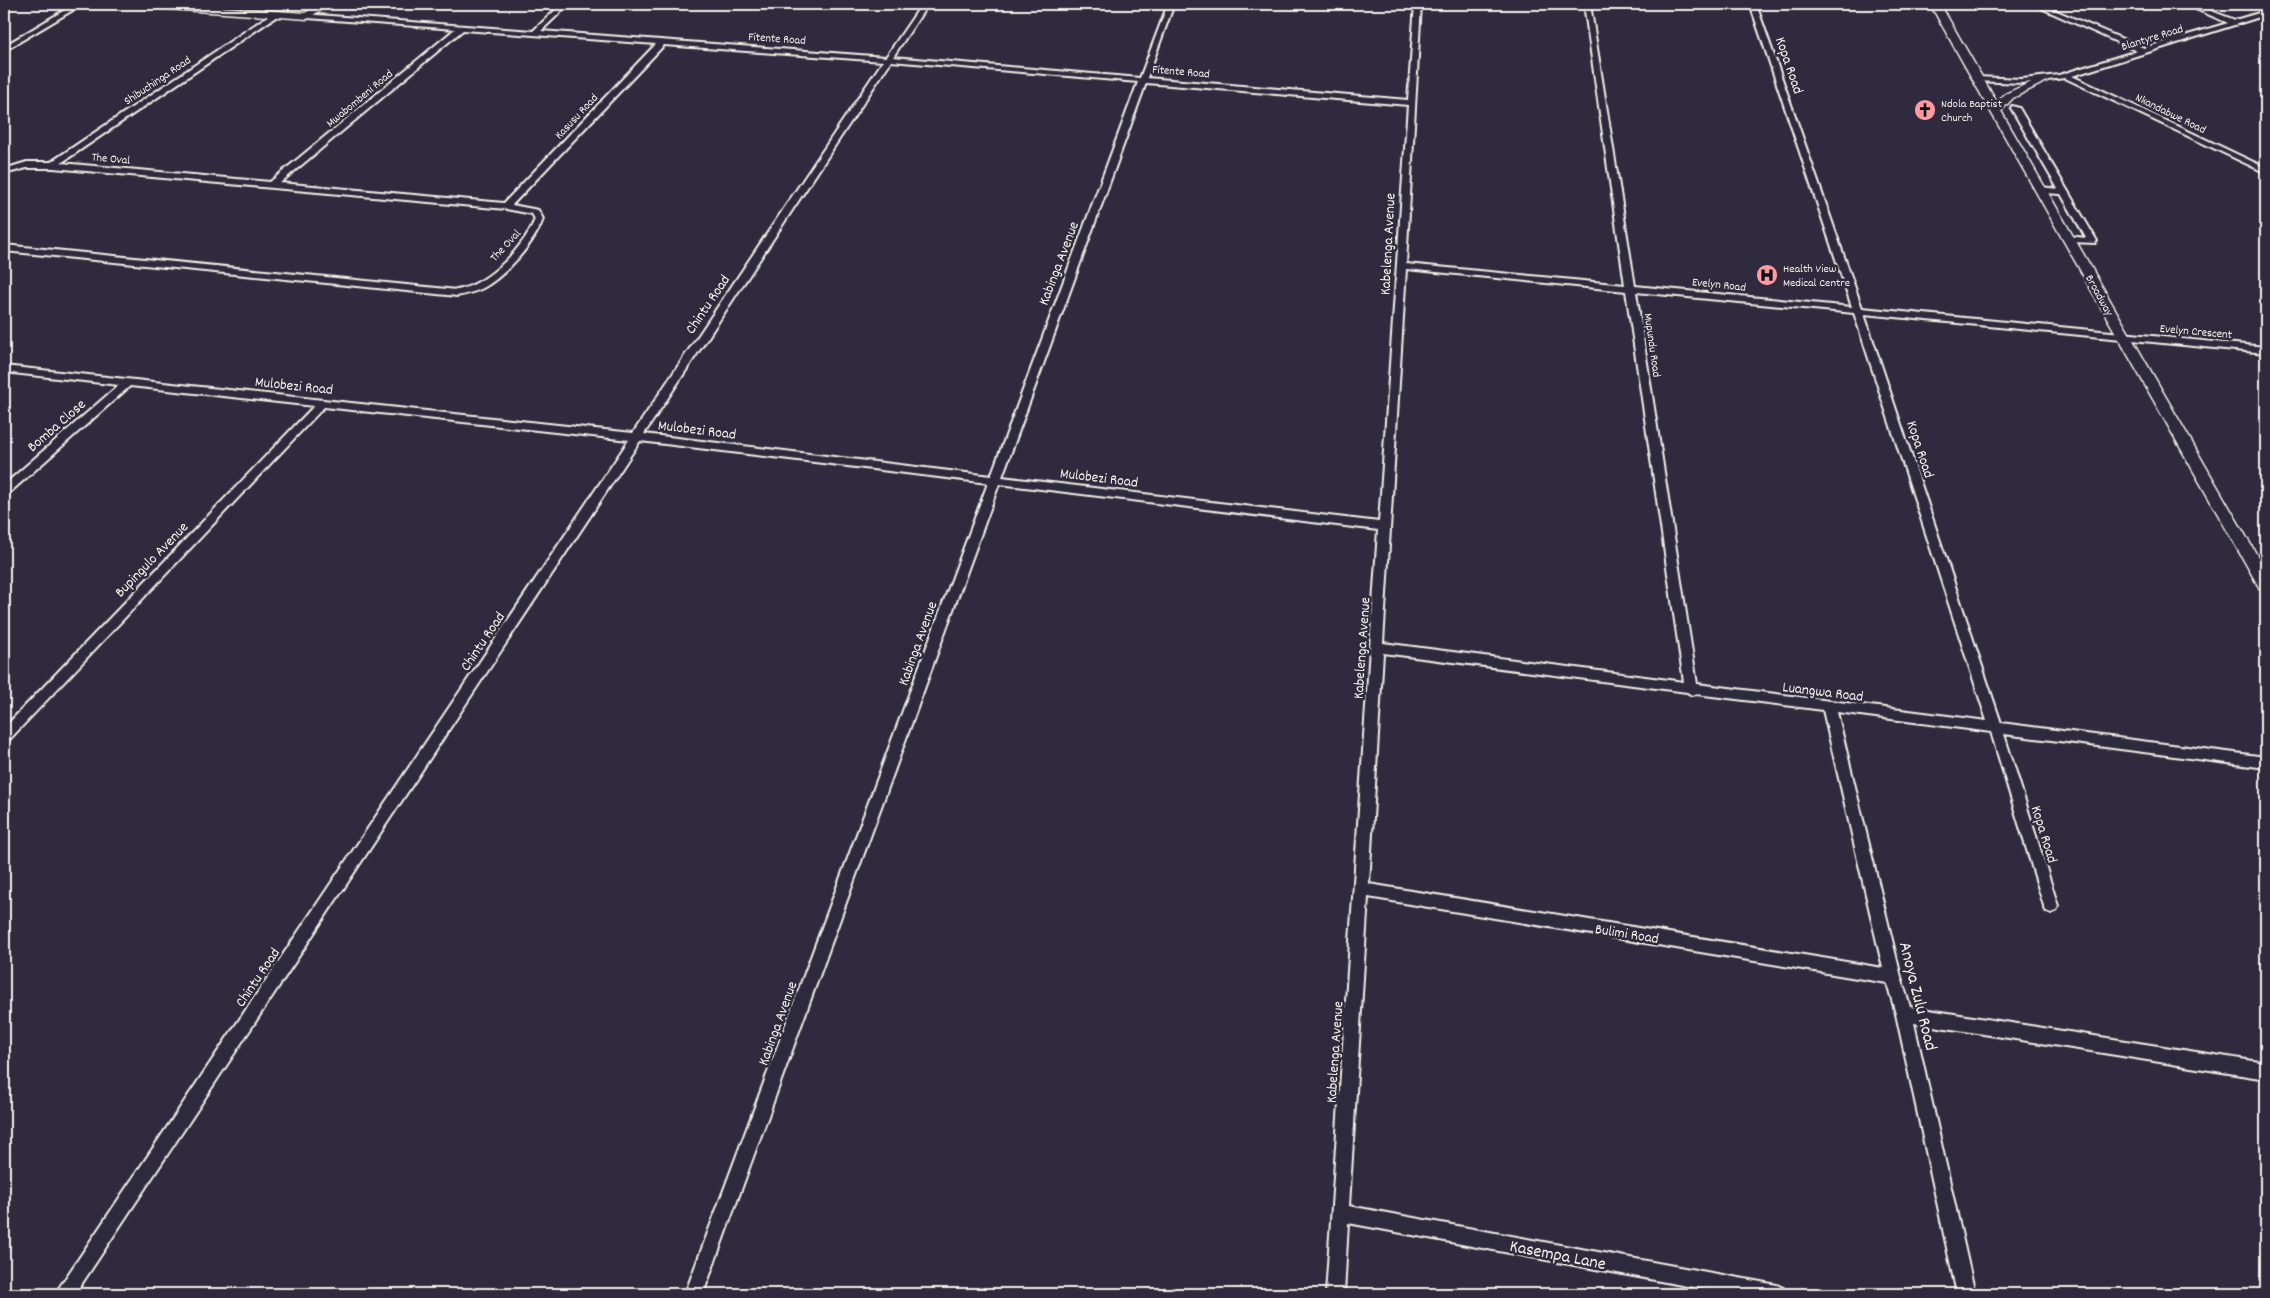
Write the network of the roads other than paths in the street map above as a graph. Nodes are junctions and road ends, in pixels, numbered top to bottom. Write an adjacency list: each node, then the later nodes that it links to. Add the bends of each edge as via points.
1 (80, 4): 20 (street)
2 (140, 4): 13 (main road, Fitente Road)
3 (325, 4): 15 (main road)
4 (566, 4): 18 (street)
5 (925, 4): 22 (street, Chintu Road)
6 (1171, 4): 26 (street, Kabinga Avenue)
7 (1418, 4): 27 (street, Kabelenga Avenue)
8 (1588, 4): 40 (street, Mupundu Road)
9 (1753, 4): 41 (street, Kopa Road)
10 (1935, 4): 24 (main road, Broadway)
11 (2035, 4): 21 (street)
12 (2187, 4): 16 (street)
13 (274, 14): 15 (main road, Fitente Road); 30 (street, Shibuchinga Road)
14 (2266, 14): 16 (street, Blantyre Road)
15 (307, 16): 17 (street, Fitente Road)
16 (2235, 23): 21 (street, Blantyre Road)
17 (461, 28): 18 (street, Fitente Road); 33 (street, Mwabombeni Road)
18 (535, 32): 19 (street, Fitente Road)
19 (662, 42): 22 (street, Fitente Road); 36 (street, Kasusu Road)
20 (4, 49)
21 (2144, 51): 23 (street, Blantyre Road)
22 (889, 59): 26 (street, Fitente Road); 47 (street, Chintu Road)
23 (2067, 76): 25 (street, Blantyre Road); 32 (street, Nkandabwe Road)
24 (1976, 77): 25 (street, Blantyre Road); 29 (main road, Broadway)
25 (2048, 79): 29 (main road, via 2009,96)
26 (1143, 80): 27 (street, Fitente Road); 48 (street, Kabinga Avenue)
27 (1411, 103): 39 (street, Kabelenga Avenue)
28 (2015, 108): 35 (street)
29 (1996, 110): 34 (main road, Broadway)
30 (53, 165): 31 (street, The Oval, via 27,164); 33 (street, The Oval)
31 (4, 171)
32 (2266, 171)
33 (272, 185): 36 (street, The Oval)
34 (2041, 190): 35 (street); 37 (main road, Broadway)
35 (2064, 192): 37 (street, via 2092,240)
36 (506, 206): 38 (street, The Oval, via 535,212 539,219 538,228 485,283 457,293)
37 (2069, 239): 42 (main road, Broadway)
38 (4, 248)
39 (1402, 266): 40 (street, Evelyn Road); 50 (street, Kabelenga Avenue)
40 (1632, 289): 41 (street, Evelyn Road); 53 (street, Mupundu Road)
41 (1859, 310): 42 (street, Evelyn Road); 55 (street, Kopa Road)
42 (2124, 337): 43 (street, Evelyn Crescent); 51 (main road, Broadway)
43 (2266, 350)
44 (4, 369): 45 (street, Mulobezi Road)
45 (127, 383): 46 (street, Mulobezi Road); 49 (street, Bomba Close)
46 (322, 403): 47 (street, Mulobezi Road); 56 (street, Bupingulo Avenue)
47 (638, 437): 48 (street, Mulobezi Road); 64 (street, Chintu Road)
48 (995, 480): 50 (street, Mulobezi Road); 65 (street, Kabinga Avenue)
49 (4, 491)
50 (1385, 527): 52 (street, Kabelenga Avenue)
51 (2266, 585)
52 (1377, 647): 53 (street, Luangwa Road); 58 (street, Kabelenga Avenue)
53 (1692, 690): 54 (street, Luangwa Road)
54 (1829, 708): 55 (street, Luangwa Road); 60 (street, Anoya Zulu Road)
55 (1998, 729): 57 (street, Luangwa Road); 59 (street, Kopa Road)
56 (4, 736)
57 (2266, 764)
58 (1360, 889): 60 (street, Bulimi Road); 63 (street, Kabelenga Avenue)
59 (2051, 906)
60 (1893, 977): 61 (street, Anoya Zulu Road)
61 (1904, 1014): 62 (street); 68 (street, Anoya Zulu Road)
62 (2266, 1071)
63 (1340, 1213): 66 (street, Kabelenga Avenue); 67 (street, Kasempa Lane)
64 (65, 1294)
65 (694, 1294)
66 (1334, 1294)
67 (1777, 1294)
68 (1966, 1294)

